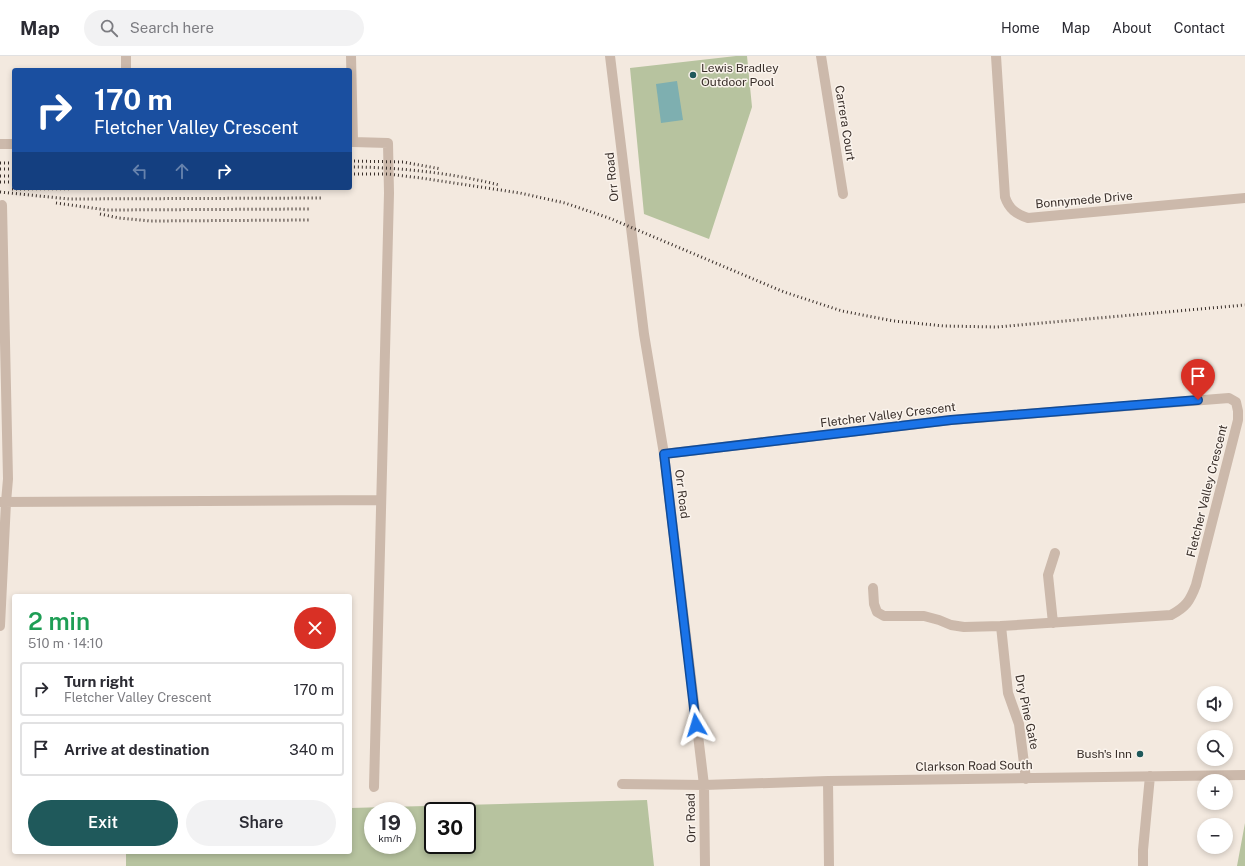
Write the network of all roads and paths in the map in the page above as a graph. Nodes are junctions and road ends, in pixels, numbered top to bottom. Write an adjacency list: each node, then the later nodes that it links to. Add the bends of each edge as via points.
1 (126, 56): 6 (street)
2 (351, 56): 7 (street)
3 (610, 56): 14 (street, Orr Road, via 644,334)
4 (821, 56): 11 (street, Carrera Court)
5 (996, 56): 12 (street, Bonnymede Drive, via 1005,197 1016,214 1028,218)
6 (126, 68)
7 (351, 68)
8 (352, 142): 15 (street, via 388,143)
9 (0, 144): 10 (street)
10 (12, 144)
11 (843, 194)
12 (1245, 198)
13 (2, 205): 16 (street, via 8,479)
14 (664, 454): 19 (street, Fletcher Valley Crescent, via 951,420 1229,398 1236,402 1238,420 1196,585 1190,599 1170,615); 27 (street, Orr Road)
15 (381, 500): 16 (street); 28 (street)
16 (3, 502): 20 (street)
17 (1055, 553): 19 (street, via 1048,575)
18 (873, 588): 21 (street, Fletcher Valley Crescent, via 874,604 878,612 884,616 924,616 964,627)
19 (1054, 623): 21 (street, Fletcher Valley Crescent)
20 (0, 626)
21 (1001, 626): 24 (street, Dry Pine Gate, via 1008,693 1019,724)
22 (1245, 775): 23 (street, Clarkson Road South)
23 (1150, 776): 24 (street, Clarkson Road South); 31 (street)
24 (1026, 779): 25 (street, Clarkson Road South)
25 (828, 781): 27 (street, Clarkson Road South); 30 (street)
26 (622, 784): 27 (street, Clarkson Road South)
27 (704, 785): 29 (street, Orr Road)
28 (374, 787)
29 (705, 866)
30 (828, 866)
31 (1143, 866)

